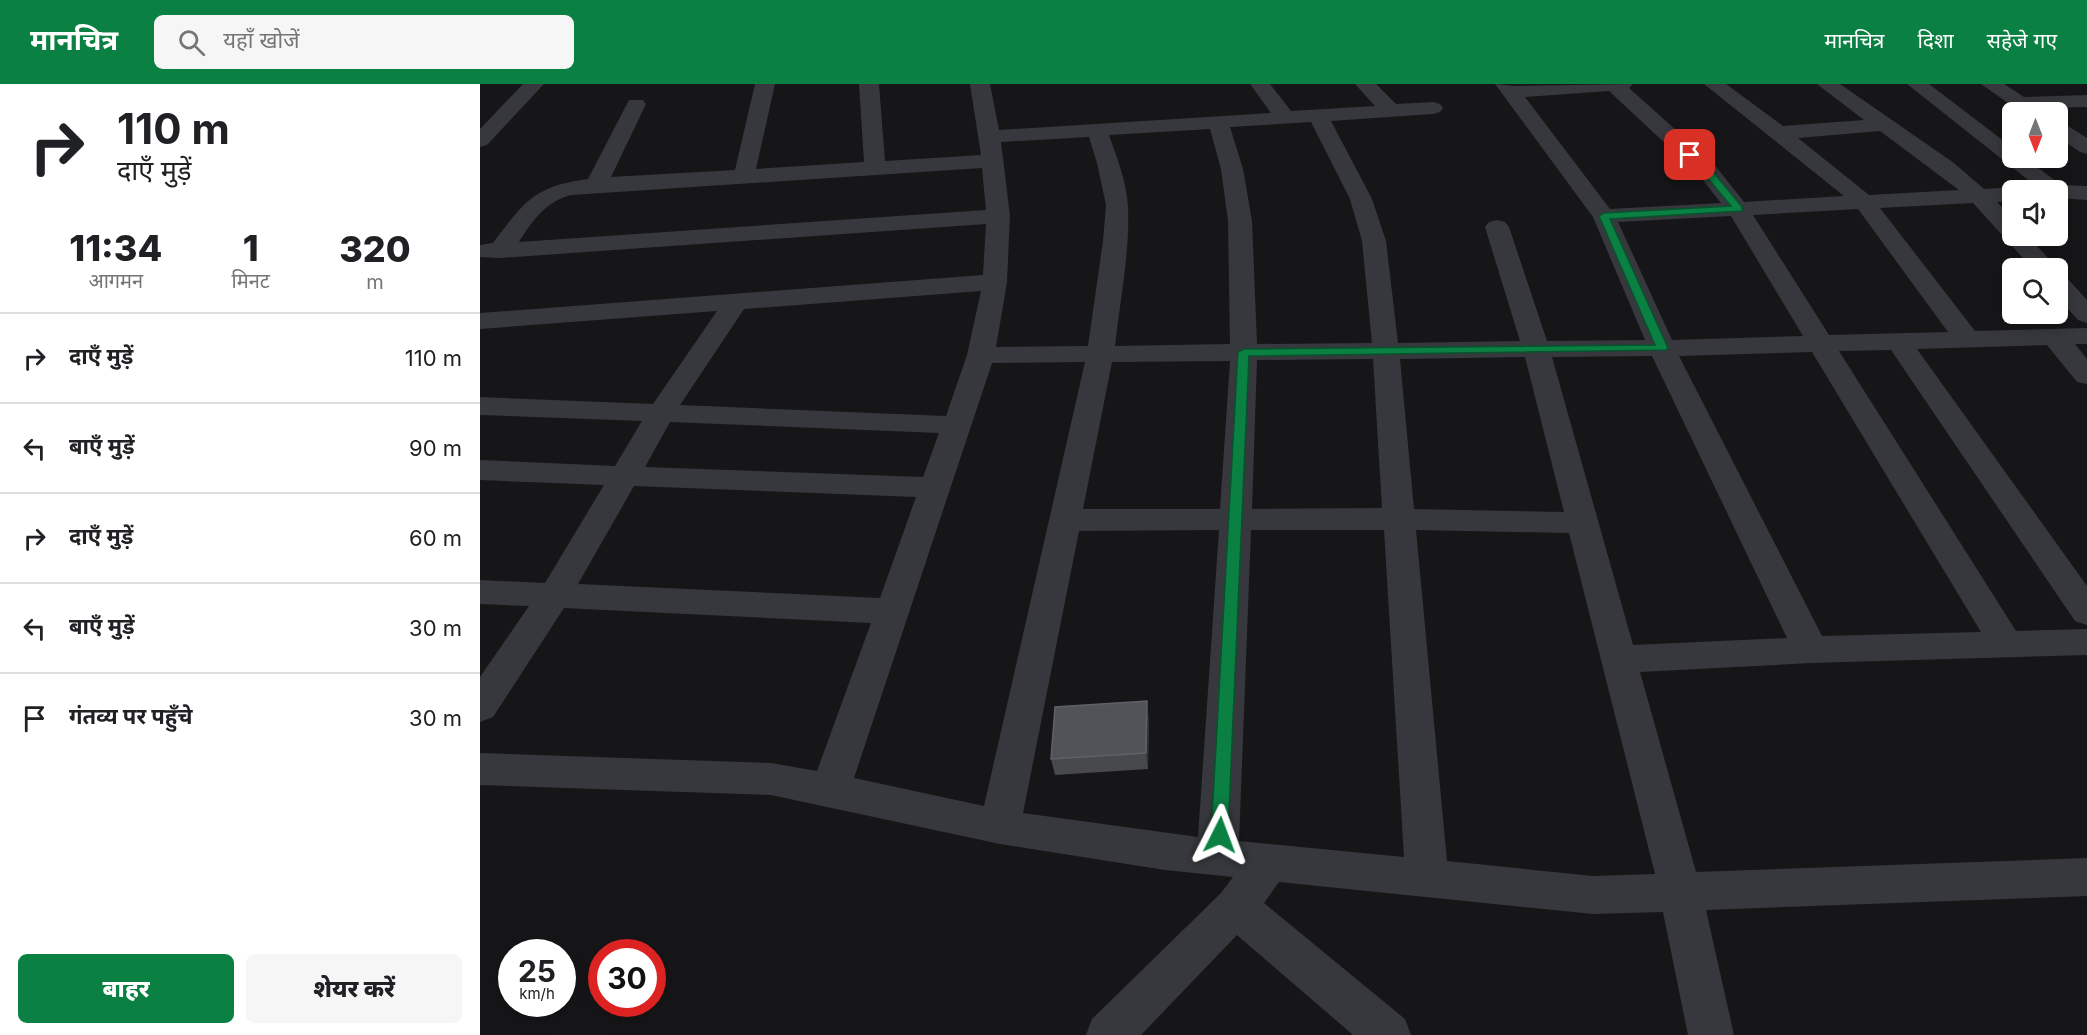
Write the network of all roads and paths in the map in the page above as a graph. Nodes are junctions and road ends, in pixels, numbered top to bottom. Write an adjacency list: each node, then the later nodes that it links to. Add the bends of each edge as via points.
1 (534, 84): 24 (street)
2 (765, 84): 32 (street)
3 (869, 84): 31 (street)
4 (980, 84): 30 (street)
5 (1260, 84): 21 (street)
6 (1365, 84): 19 (street)
7 (1623, 84): 12 (street)
8 (1714, 84): 26 (street)
9 (1827, 84): 23 (street)
10 (1917, 84): 33 (street)
11 (1991, 84): 15 (street)
12 (1614, 85): 13 (street); 40 (street, via 1706,169)
13 (1508, 88): 42 (street)
14 (2087, 101): 16 (street)
15 (2018, 102)
16 (2068, 103)
17 (636, 104): 34 (street)
18 (1433, 108): 19 (street)
19 (1391, 111): 20 (street)
20 (1318, 116): 21 (street); 60 (street, via 1361,199 1374,240)
21 (1286, 118): 22 (street)
22 (1218, 123): 25 (street); 61 (street, via 1232,170 1240,221)
23 (1886, 124): 26 (street); 38 (street)
24 (488, 127): 28 (street)
25 (1097, 130): 30 (street); 62 (street, via 1117,205)
26 (1779, 133): 39 (street)
27 (2068, 135): 29 (street)
28 (480, 141)
29 (2087, 148)
30 (991, 149): 31 (street); 41 (street)
31 (875, 169): 32 (street)
32 (744, 176): 34 (street)
33 (2042, 180)
34 (596, 185): 46 (street, via 550,195)
35 (2068, 192): 36 (street)
36 (2087, 194)
37 (2002, 195): 38 (street)
38 (1979, 196): 39 (street); 43 (street)
39 (1864, 202): 40 (street); 55 (street)
40 (1738, 209): 42 (street); 57 (street)
41 (998, 216): 46 (street); 48 (street)
42 (1604, 216): 58 (street)
43 (2002, 221)
44 (1497, 227): 59 (street)
45 (2025, 246): 47 (street)
46 (490, 251)
47 (2036, 258)
48 (995, 282): 50 (street); 63 (street)
49 (2068, 294): 51 (street)
50 (736, 302): 52 (street); 66 (street)
51 (2087, 315)
52 (480, 321)
53 (2087, 336): 54 (street)
54 (2054, 337): 55 (street); 64 (street)
55 (1968, 339): 56 (street)
56 (1899, 342): 57 (street); 78 (street)
57 (1822, 344): 58 (street); 80 (street)
58 (1662, 348): 59 (street); 81 (street)
59 (1536, 349): 60 (street); 74 (street)
60 (1386, 351): 61 (street); 72 (street)
61 (1244, 352): 62 (street); 71 (street)
62 (1100, 354): 63 (street); 73 (street)
63 (981, 355): 67 (street)
64 (2087, 376)
65 (480, 406): 66 (street)
66 (661, 413): 67 (street); 69 (street)
67 (957, 425): 70 (street)
68 (480, 470): 69 (street)
69 (622, 475): 70 (street); 76 (street)
70 (935, 488): 77 (street)
71 (1236, 519): 72 (street); 73 (street); 87 (street)
72 (1399, 519): 74 (street); 90 (street)
73 (1066, 520): 86 (street)
74 (1583, 523): 82 (street)
75 (480, 592): 76 (street)
76 (554, 596): 77 (street); 83 (street)
77 (892, 611): 85 (street)
78 (2087, 612)
79 (2087, 642): 80 (street)
80 (2006, 644): 81 (street)
81 (1811, 650): 82 (street)
82 (1619, 659): 91 (street)
83 (480, 707)
84 (480, 769): 85 (street, via 771,779)
85 (831, 790): 86 (street)
86 (1000, 826): 87 (street)
87 (1218, 857): 88 (street)
88 (1269, 862): 90 (street); 92 (street)
89 (2087, 877): 91 (street)
90 (1427, 879): 91 (street, via 1593,895)
91 (1681, 893): 95 (street)
92 (1236, 907): 93 (street); 94 (street)
93 (1109, 1035)
94 (1388, 1035)
95 (1711, 1035)

